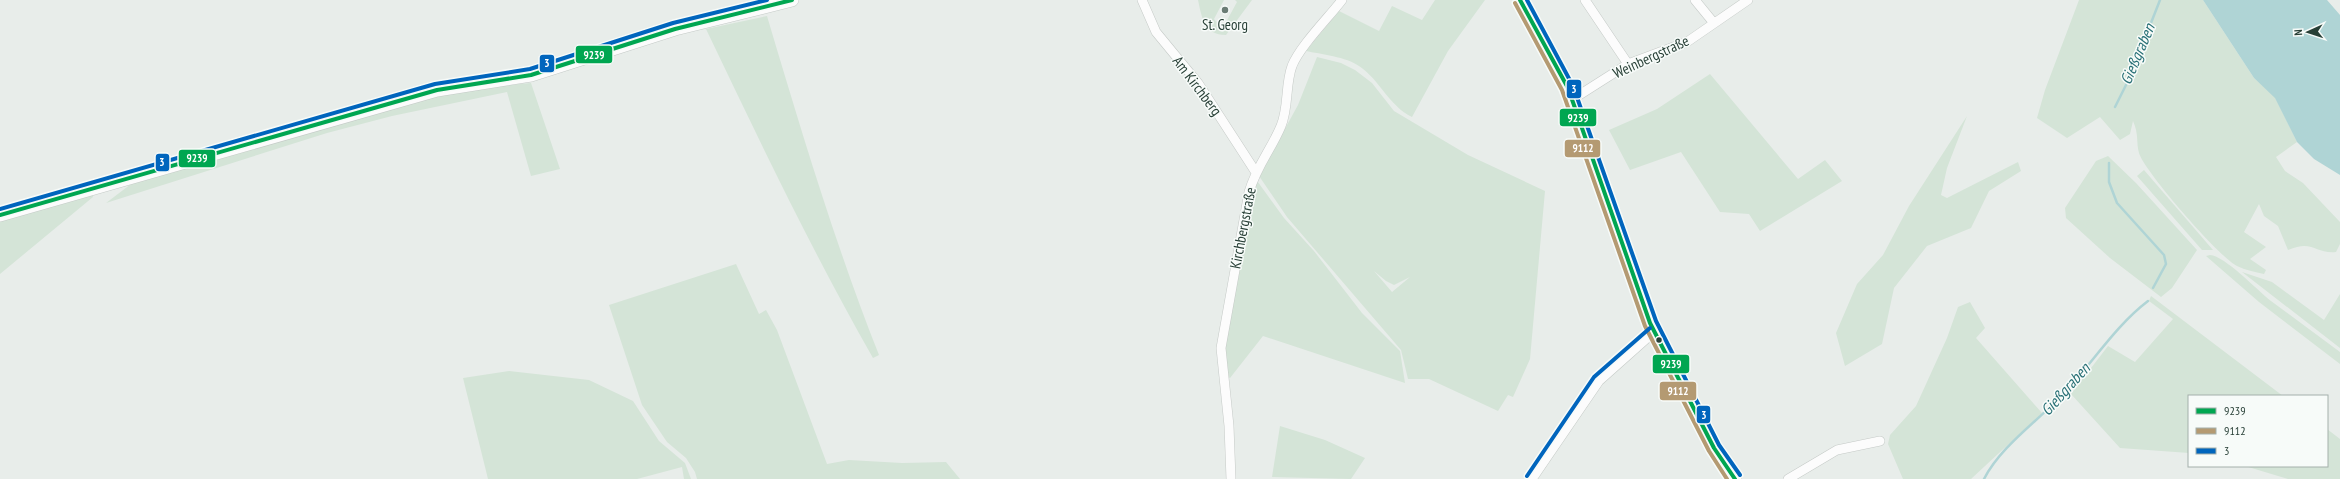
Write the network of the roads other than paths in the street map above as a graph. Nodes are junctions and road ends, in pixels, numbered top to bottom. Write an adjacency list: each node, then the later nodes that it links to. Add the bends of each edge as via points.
1 (792, 0): 12 (main road, via 675,29 531,75 437,90)
2 (1142, 0): 11 (street, Am Kirchberg, via 1156,32 1198,82)
3 (1342, 0): 11 (street, Kirchbergstraße, via 1292,66 1281,127)
4 (1520, 0): 10 (main road)
5 (1585, 0): 9 (street)
6 (1695, 0): 8 (street)
7 (1748, 0): 8 (street, Weinbergstraße)
8 (1713, 22): 9 (street, Weinbergstraße, via 1687,42)
9 (1628, 64): 10 (street, Weinbergstraße)
10 (1572, 99): 13 (main road)
11 (1256, 171): 15 (street, Kirchbergstraße, via 1249,192 1221,348 1229,426)
12 (0, 215)
13 (1654, 332): 16 (street, via 1599,381); 17 (main road, via 1714,448)
14 (1880, 441): 18 (street, via 1837,450)
15 (1231, 479)
16 (1532, 479)
17 (1735, 479)
18 (1788, 479)

